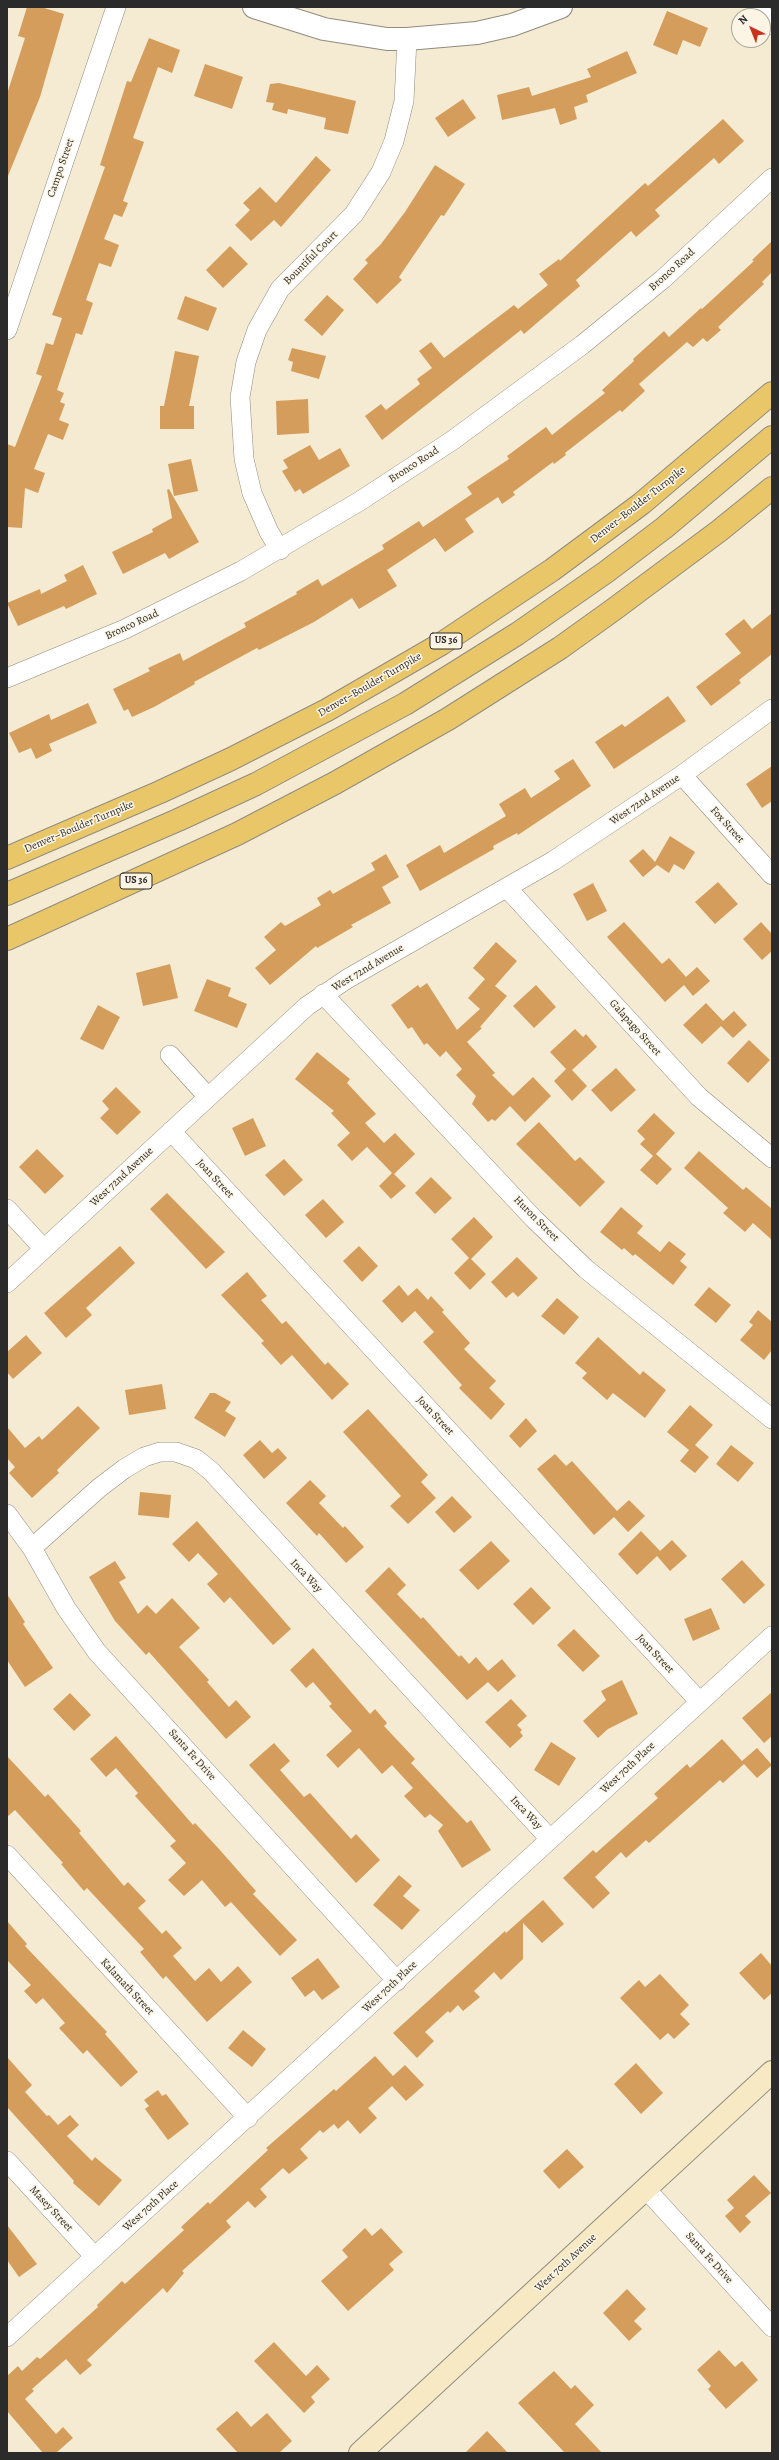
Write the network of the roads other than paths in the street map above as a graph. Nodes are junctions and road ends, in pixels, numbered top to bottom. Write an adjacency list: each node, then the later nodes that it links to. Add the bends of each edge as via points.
1 (116, 7): 8 (street, Campo Street)
2 (254, 7): 6 (street, via 335,32)
3 (561, 7): 6 (street, via 512,25 477,33)
4 (757, 7): 5 (street)
5 (772, 25)
6 (407, 39): 12 (street, Bountiful Court, via 404,101 394,141 381,172 354,214 280,289 257,330 246,362 240,397 244,459 252,493)
7 (772, 178): 12 (street, Bronco Road, via 663,279 582,345 452,440)
8 (7, 330)
9 (772, 393): 16 (highway, Denver–Boulder Turnpike / US 36, via 641,504 546,574 441,644 327,710 224,763)
10 (772, 438): 19 (highway, via 606,572 517,634 405,704 256,784)
11 (772, 488): 20 (highway, US 36, via 719,531 589,627 442,722 335,783 237,834)
12 (280, 550): 13 (street, Bronco Road, via 125,629)
13 (7, 678)
14 (772, 709): 15 (street, West 72nd Avenue)
15 (682, 775): 17 (street, Fox Street); 18 (street, West 72nd Avenue)
16 (7, 858)
17 (772, 875)
18 (507, 888): 21 (street, West 72nd Avenue); 25 (street, Galapago Street, via 693,1091)
19 (7, 894)
20 (7, 939)
21 (323, 994): 23 (street, West 72nd Avenue, via 294,1017); 29 (street, Huron Street, via 534,1219 581,1264)
22 (170, 1055): 23 (street)
23 (208, 1097): 24 (street, West 72nd Avenue)
24 (171, 1131): 27 (street, West 72nd Avenue); 33 (street, Joan Street)
25 (772, 1158)
26 (7, 1209): 27 (street)
27 (44, 1249): 28 (street, West 72nd Avenue)
28 (7, 1283)
29 (772, 1419)
30 (7, 1514): 31 (street, Santa Fe Drive)
31 (32, 1548): 34 (street, Inca Way, via 99,1488 144,1457 160,1452 176,1452 196,1459 211,1472); 36 (street, Santa Fe Drive, via 66,1608 97,1652)
32 (772, 1636): 33 (street, West 70th Place)
33 (700, 1702): 34 (street, West 70th Place)
34 (550, 1839): 36 (street, West 70th Place)
35 (7, 1856): 38 (street, Kalamath Street)
36 (397, 1981): 38 (street, West 70th Place)
37 (772, 2072): 40 (main road, West 70th Avenue)
38 (248, 2118): 41 (street, West 70th Place)
39 (7, 2161): 41 (street, Masey Street)
40 (646, 2189): 42 (street, Santa Fe Drive); 44 (main road, West 70th Avenue)
41 (95, 2257): 43 (street, West 70th Place)
42 (772, 2328)
43 (7, 2337)
44 (360, 2453)

